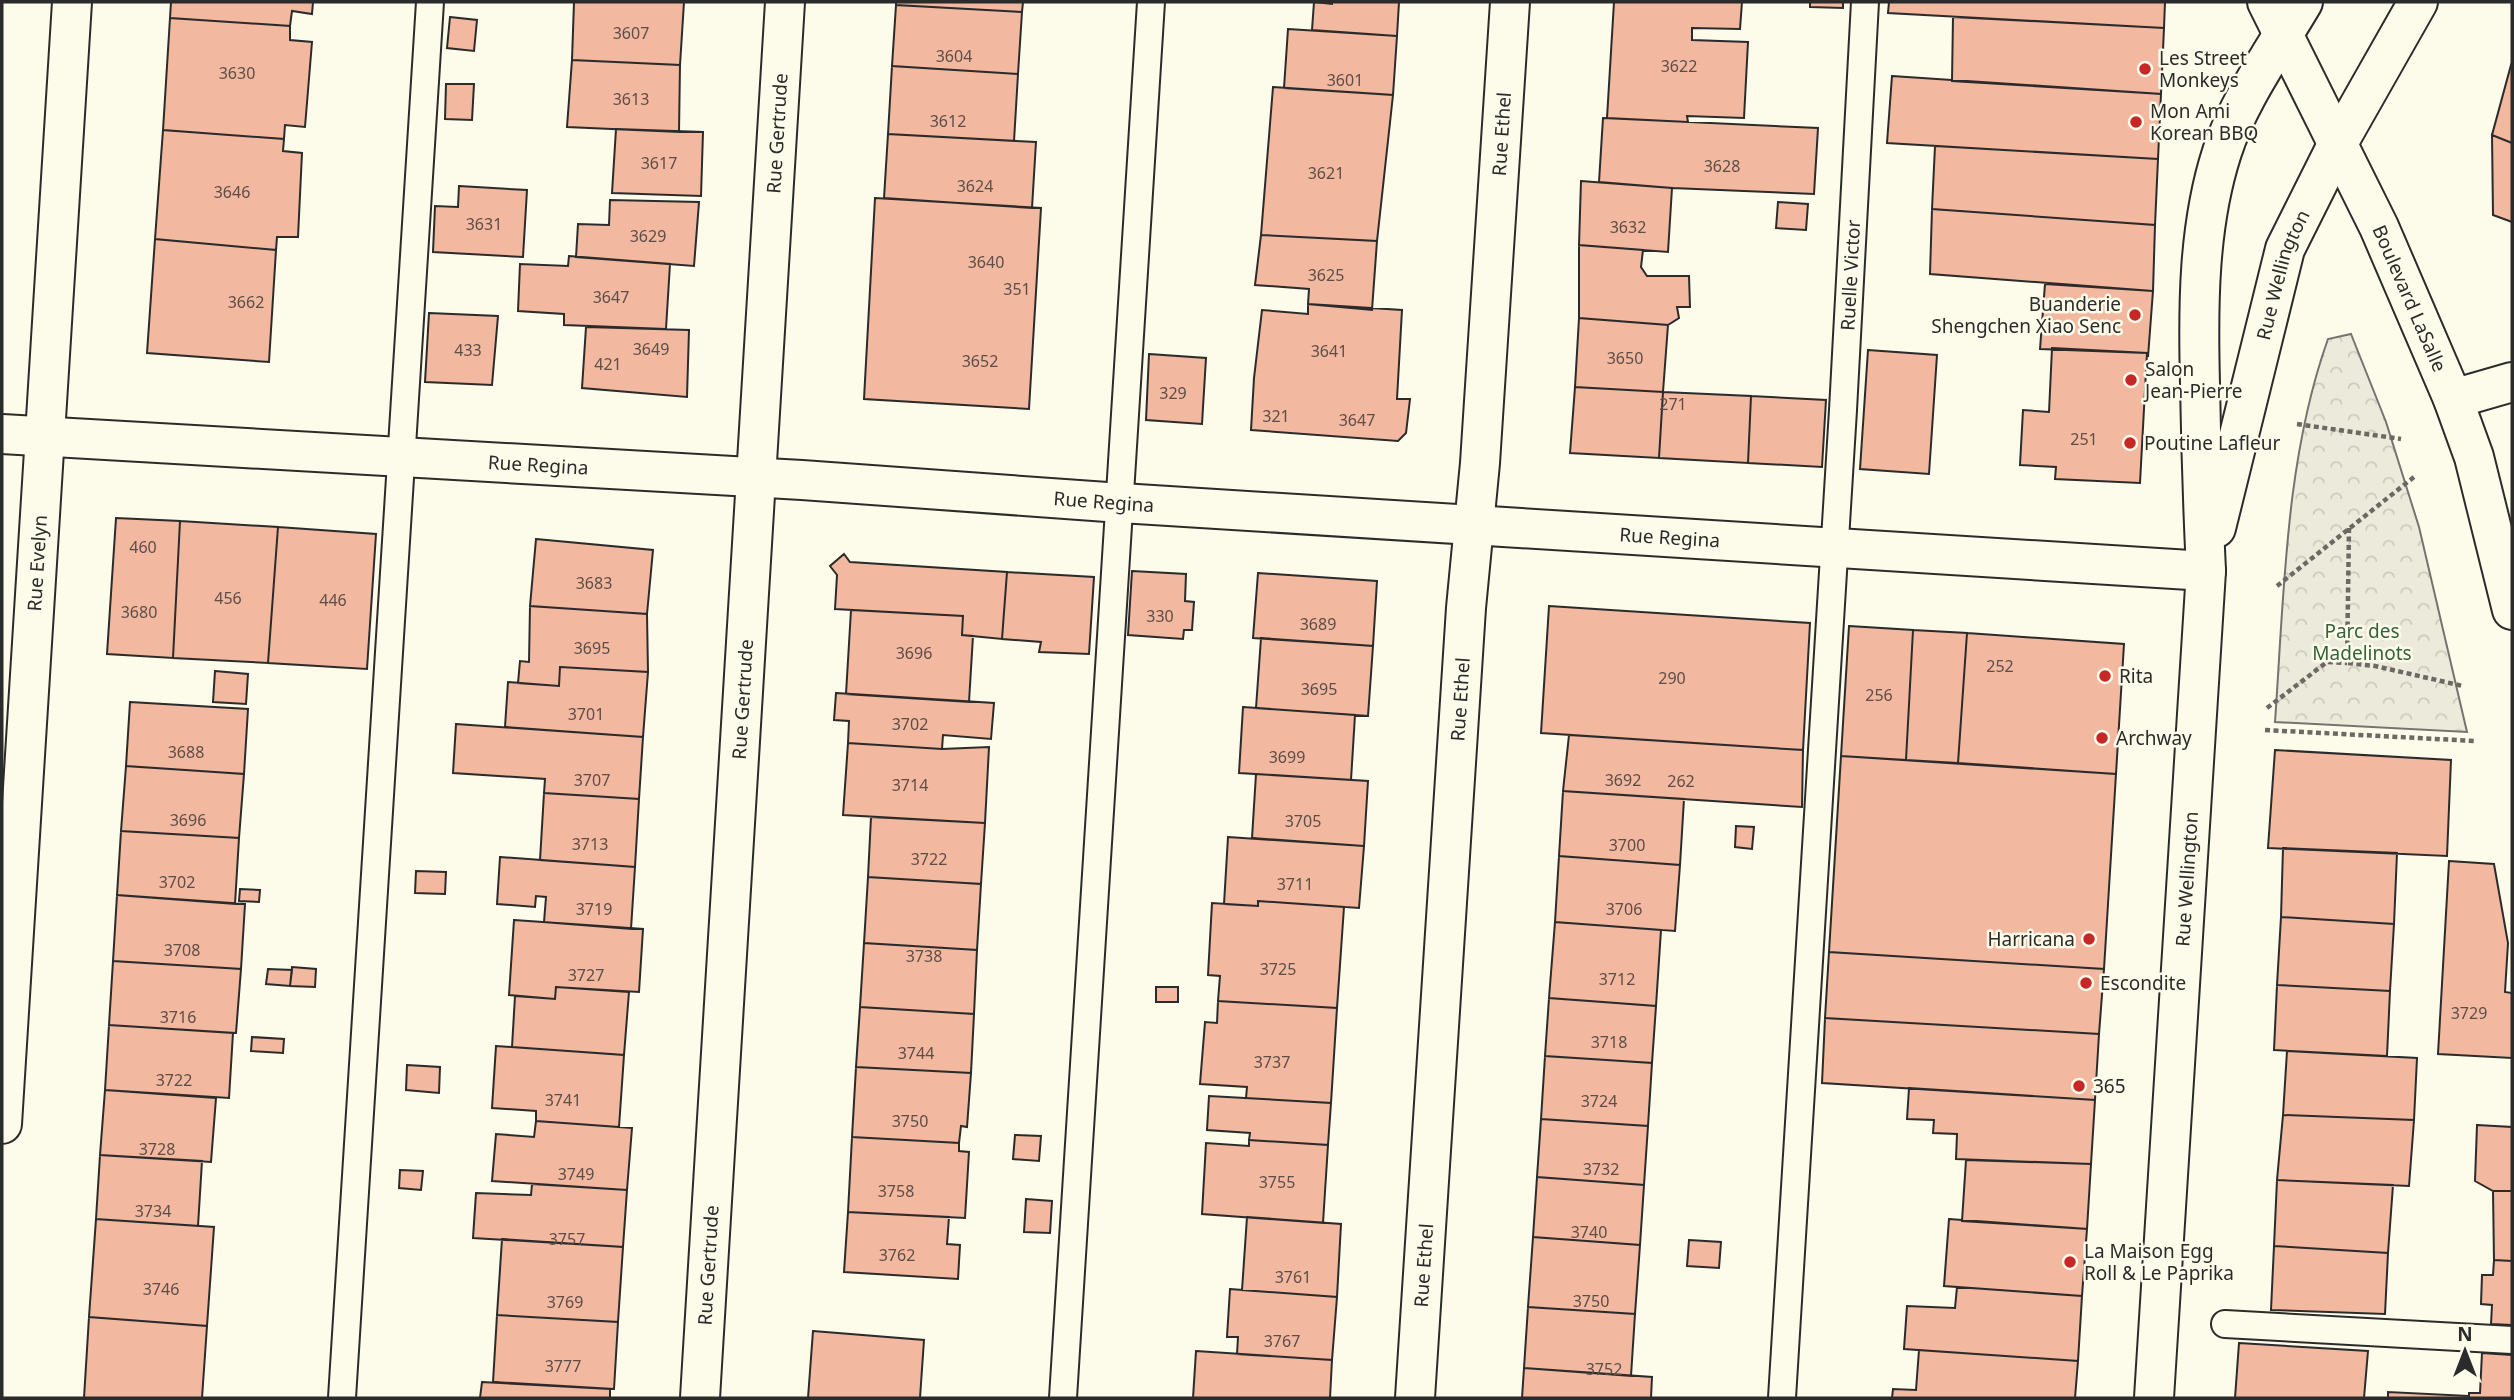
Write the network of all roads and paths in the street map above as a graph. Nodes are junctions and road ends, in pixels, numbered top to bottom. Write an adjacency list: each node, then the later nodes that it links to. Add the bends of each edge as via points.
1 (72, 2): 15 (street, Rue Evelyn)
2 (430, 2): 17 (lane)
3 (785, 2): 19 (street, Rue Gertrude)
4 (1151, 2): 20 (lane)
5 (1510, 2): 21 (street, Rue Ethel)
6 (1865, 2): 23 (lane, Ruelle Victor)
7 (2303, 2): 9 (street, Rue Wellington)
8 (2418, 2): 10 (street, Rue Wellington)
9 (2276, 18): 10 (street, Boulevard LaSalle); 24 (street, Rue Wellington, via 2256,80 2222,151 2206,228 2199,322)
10 (2338, 143): 12 (street, Boulevard LaSalle, via 2403,280); 24 (street, Rue Wellington, via 2285,249)
11 (2512, 382): 12 (street)
12 (2452, 399): 26 (street, Boulevard LaSalle, via 2474,457)
13 (2297, 424): 16 (path)
14 (2, 434): 15 (street, Rue Regina)
15 (45, 436): 17 (street, Rue Regina); 32 (street, Rue Evelyn)
16 (2401, 439)
17 (401, 459): 19 (street, Rue Regina); 35 (lane)
18 (2414, 477): 22 (path)
19 (757, 479): 20 (street, Rue Regina); 36 (street, Rue Gertrude)
20 (1121, 503): 21 (street, Rue Regina); 37 (lane)
21 (1474, 525): 23 (street, Rue Regina); 38 (street, Rue Ethel)
22 (2349, 528): 25 (path); 27 (path)
23 (1835, 547): 24 (street, Rue Regina); 39 (lane, Ruelle Victor)
24 (2206, 571): 40 (street, Rue Wellington)
25 (2277, 586)
26 (2512, 610)
27 (2347, 663): 28 (path); 29 (path, via 2327,662)
28 (2463, 687)
29 (2267, 708)
30 (2265, 730): 31 (path)
31 (2475, 741)
32 (2, 1124)
33 (2225, 1324): 34 (lane)
34 (2512, 1340)
35 (342, 1398)
36 (700, 1398)
37 (1063, 1398)
38 (1415, 1398)
39 (1782, 1398)
40 (2154, 1398)

